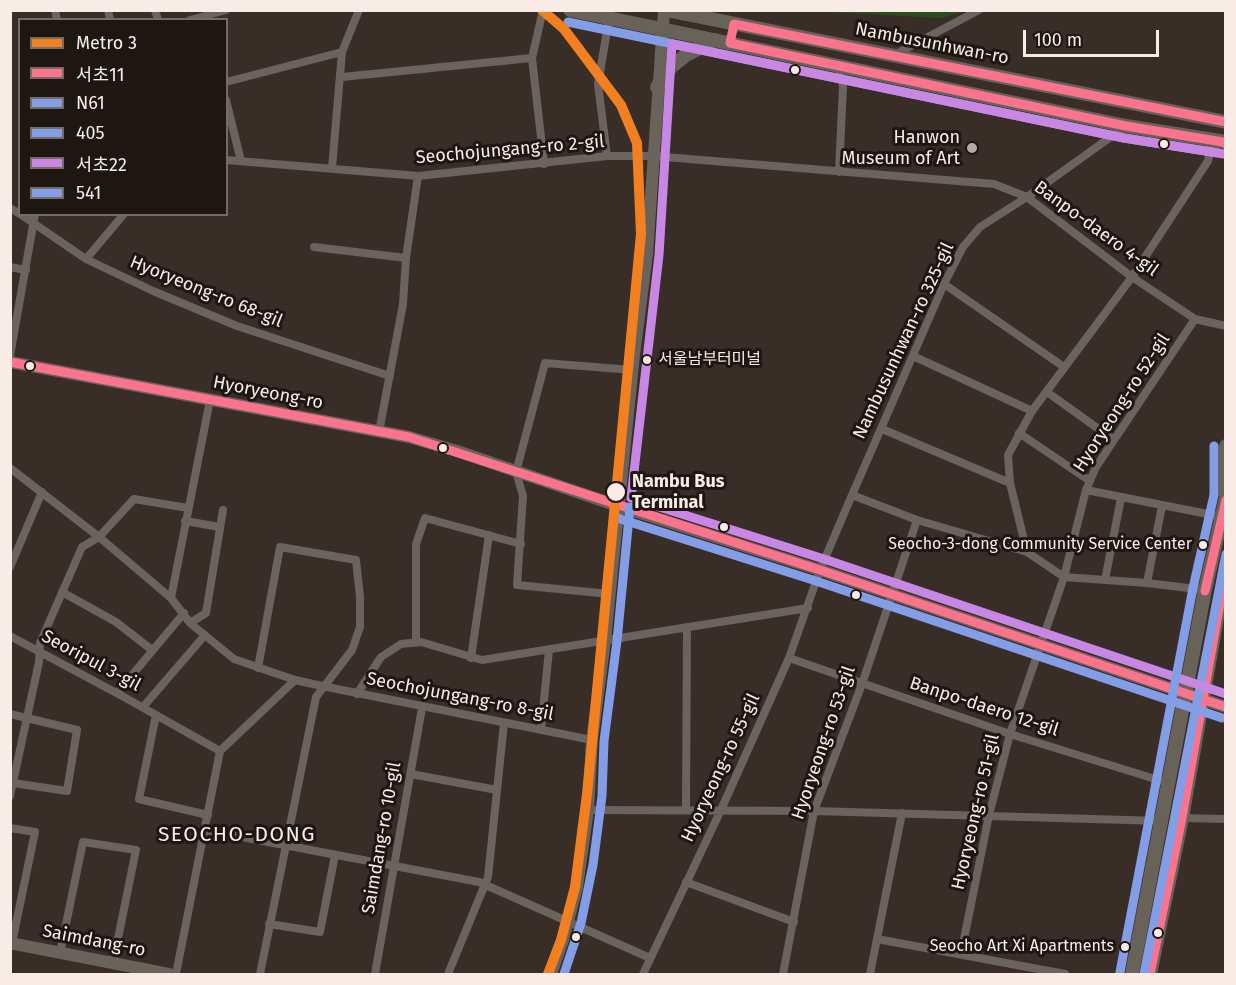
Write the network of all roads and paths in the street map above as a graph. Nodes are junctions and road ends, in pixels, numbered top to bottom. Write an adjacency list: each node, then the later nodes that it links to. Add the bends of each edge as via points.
1 (226, 10): 7 (street)
2 (359, 10): 13 (street)
3 (543, 10): 15 (street)
4 (570, 10): 8 (main road)
5 (665, 10): 9 (main road, Nambusunhwan-ro); 10 (main road)
6 (979, 10): 14 (street)
7 (204, 15)
8 (609, 19): 10 (main road); 24 (street, via 598,84)
9 (734, 24): 12 (main road); 14 (main road, Nambusunhwan-ro)
10 (661, 30): 11 (main road); 19 (main road)
11 (715, 40): 12 (main road); 19 (main road, via 686,55)
12 (730, 43): 16 (main road)
13 (342, 52): 17 (street); 18 (street)
14 (894, 55): 21 (main road, Nambusunhwan-ro)
15 (532, 58): 17 (street); 28 (street)
16 (838, 66): 22 (main road); 30 (street, via 843,86)
17 (342, 77): 29 (street)
18 (228, 81)
19 (657, 87): 25 (main road)
20 (228, 108): 27 (street)
21 (1226, 122)
22 (1126, 126): 23 (main road); 32 (street, Nambusunhwan-ro 325-gil)
23 (1222, 142): 40 (street)
24 (607, 156): 25 (street, Seochojungang-ro 2-gil); 28 (street, Seochojungang-ro 2-gil)
25 (653, 156): 30 (street, Banpo-daero 4-gil); 48 (main road, via 647,254)
26 (228, 160): 27 (street, Seochojungang-ro 2-gil)
27 (241, 161): 29 (street, Seochojungang-ro 2-gil)
28 (544, 164): 31 (street, Seochojungang-ro 2-gil)
29 (332, 168): 31 (street, Seochojungang-ro 2-gil)
30 (839, 172): 32 (street, Banpo-daero 4-gil, via 994,184)
31 (418, 176): 36 (street)
32 (1027, 197): 40 (street, Banpo-daero 4-gil); 41 (street, Nambusunhwan-ro 325-gil, via 980,227 963,247)
33 (122, 216): 37 (street)
34 (35, 219): 37 (street, Hyoryeong-ro 68-gil); 39 (street)
35 (314, 247): 36 (street)
36 (406, 258): 49 (street, via 403,304)
37 (86, 260): 49 (street, Hyoryeong-ro 68-gil, via 237,326)
38 (10, 267): 39 (street)
39 (26, 270): 44 (street)
40 (1132, 277): 42 (street, Banpo-daero 4-gil); 47 (street)
41 (944, 285): 45 (street, Nambusunhwan-ro 325-gil); 47 (street)
42 (1196, 319): 43 (street, Banpo-daero 4-gil); 56 (street, Hyoryeong-ro 52-gil)
43 (1226, 326)
44 (10, 356)
45 (913, 356): 52 (street); 53 (street, Nambusunhwan-ro 325-gil)
46 (10, 362): 51 (main road, Hyoryeong-ro)
47 (1064, 367): 50 (street)
48 (632, 370): 59 (street, via 545,363); 68 (main road)
49 (390, 376): 54 (street)
50 (1047, 392): 52 (street); 56 (street)
51 (210, 400): 54 (main road, Hyoryeong-ro); 70 (street)
52 (1032, 411): 55 (street)
53 (882, 429): 61 (street); 65 (street, Nambusunhwan-ro 325-gil)
54 (379, 432): 59 (main road, Hyoryeong-ro, via 457,451)
55 (1019, 433): 60 (street); 61 (street, via 1008,455)
56 (1114, 440): 60 (street, Hyoryeong-ro 52-gil)
57 (1226, 446): 64 (main road)
58 (10, 468): 63 (street, Seochojungang-ro 8-gil)
59 (516, 472): 68 (main road, Hyoryeong-ro); 78 (street, via 523,496)
60 (1089, 481): 62 (street, Hyoryeong-ro 52-gil)
61 (1010, 483): 79 (street)
62 (1086, 490): 66 (street); 83 (street, Hyoryeong-ro 52-gil)
63 (42, 492): 77 (street, Seochojungang-ro 8-gil); 81 (street)
64 (1226, 494)
65 (852, 495): 73 (street); 82 (street, Nambusunhwan-ro 325-gil)
66 (1121, 498): 69 (street); 84 (street)
67 (1226, 498): 72 (main road)
68 (618, 506): 82 (main road, Hyoryeong-ro); 89 (main road)
69 (1162, 506): 72 (street); 85 (street)
70 (188, 508): 74 (street); 77 (street, via 134,499)
71 (223, 510): 75 (street)
72 (1223, 517): 87 (main road)
73 (917, 520): 79 (street); 90 (street)
74 (185, 521): 75 (street); 91 (street)
75 (220, 527): 94 (street, via 206,613)
76 (489, 536): 78 (street); 99 (street, via 425,518 416,544); 104 (street)
77 (99, 537): 88 (street, via 82,547); 91 (street, Seochojungang-ro 8-gil)
78 (521, 544): 89 (street, via 517,585)
79 (1027, 552): 83 (street)
80 (1226, 566): 86 (main road)
81 (10, 567)
82 (820, 570): 90 (main road, Hyoryeong-ro); 92 (street, Hyoryeong-ro 55-gil)
83 (1064, 577): 84 (street); 100 (street, Hyoryeong-ro 52-gil)
84 (1106, 580): 85 (street)
85 (1147, 583): 87 (street)
86 (1224, 588): 113 (main road)
87 (1205, 590): 112 (main road)
88 (62, 592): 101 (street, via 116,622); 103 (street)
89 (610, 594): 98 (main road)
90 (891, 595): 100 (main road, Hyoryeong-ro); 108 (street, Hyoryeong-ro 53-gil)
91 (171, 598): 93 (street, Seochojungang-ro 8-gil)
92 (808, 608): 95 (street); 105 (street, Hyoryeong-ro 55-gil)
93 (184, 613): 94 (street, Seochojungang-ro 8-gil); 101 (street)
94 (190, 623): 96 (street, Seochojungang-ro 8-gil)
95 (687, 627): 98 (street); 130 (street)
96 (205, 635): 106 (street, Seochojungang-ro 8-gil, via 234,659); 115 (street)
97 (10, 636): 103 (street, Seoripul 3-gil)
98 (605, 640): 102 (street); 123 (main road)
99 (416, 643): 104 (street); 111 (street, via 401,644 381,657)
100 (1041, 645): 112 (main road, Hyoryeong-ro); 122 (street, Hyoryeong-ro 51-gil)
101 (152, 650): 110 (street)
102 (549, 650): 104 (street, via 482,660); 121 (street)
103 (39, 651): 110 (street, Seoripul 3-gil); 119 (street)
104 (471, 658)
105 (789, 658): 108 (street, Banpo-daero 12-gil); 133 (street, Hyoryeong-ro 55-gil)
106 (258, 668): 107 (street, Seochojungang-ro 8-gil); 109 (street, Seochojungang-ro 8-gil, via 280,547 356,560 360,627 352,650)
107 (295, 680): 109 (street, Seochojungang-ro 8-gil); 124 (street)
108 (862, 684): 122 (street, Banpo-daero 12-gil); 132 (street, Hyoryeong-ro 53-gil)
109 (322, 686): 111 (street, Seochojungang-ro 8-gil); 142 (street, via 316,697)
110 (117, 693): 115 (street, Seoripul 3-gil)
111 (357, 694): 116 (street, Seochojungang-ro 8-gil)
112 (1185, 694): 113 (main road, Hyoryeong-ro); 127 (main road)
113 (1202, 699): 114 (main road, Hyoryeong-ro); 137 (main road)
114 (1226, 706)
115 (143, 707): 118 (street, Seoripul 3-gil)
116 (422, 708): 120 (street, Seochojungang-ro 8-gil); 125 (street, Saimdang-ro 10-gil)
117 (10, 714): 119 (street)
118 (156, 715): 124 (street, Seoripul 3-gil); 135 (street, via 140,799)
119 (27, 717): 126 (street); 126 (street, via 77,730 67,791)
120 (504, 723): 121 (street, Seochojungang-ro 8-gil); 128 (street)
121 (541, 730): 123 (street, Seochojungang-ro 8-gil)
122 (1010, 734): 127 (street, Banpo-daero 12-gil); 136 (street, Hyoryeong-ro 51-gil)
123 (592, 740): 131 (main road)
124 (220, 752): 135 (street)
125 (411, 774): 128 (street); 144 (street, Saimdang-ro 10-gil)
126 (13, 783): 129 (street)
127 (1168, 783): 139 (main road)
128 (497, 790): 146 (street)
129 (10, 796)
130 (686, 809): 131 (street); 133 (street)
131 (588, 810): 147 (main road)
132 (814, 811): 133 (street); 134 (street); 148 (street, Hyoryeong-ro 53-gil)
133 (720, 812): 145 (street, Hyoryeong-ro 55-gil)
134 (902, 813): 136 (street); 150 (street)
135 (208, 815): 141 (street)
136 (989, 815): 139 (street); 153 (street, Hyoryeong-ro 51-gil)
137 (1182, 818): 138 (street); 168 (main road)
138 (1226, 819)
139 (1162, 821): 167 (main road)
140 (10, 828): 151 (street, Saimdang-ro, via 35,832)
141 (205, 830): 142 (street); 158 (street)
142 (285, 846): 143 (street); 149 (street)
143 (335, 855): 144 (street); 149 (street, via 320,933)
144 (394, 866): 146 (street); 160 (street, Saimdang-ro 10-gil)
145 (686, 882): 148 (street); 154 (street, Hyoryeong-ro 55-gil)
146 (486, 884): 147 (street); 161 (street)
147 (569, 921): 154 (street); 162 (main road)
148 (794, 922): 164 (street, Hyoryeong-ro 53-gil)
149 (269, 924): 159 (street)
150 (878, 939): 153 (street); 165 (street)
151 (11, 943): 152 (main road, Saimdang-ro)
152 (60, 953): 155 (main road, Saimdang-ro); 155 (street, via 83,842 136,850)
153 (961, 954): 156 (street)
154 (650, 958): 163 (street, Hyoryeong-ro 55-gil)
155 (113, 963): 157 (main road, Saimdang-ro)
156 (1042, 972): 166 (street)
157 (169, 975)
158 (176, 975)
159 (260, 975)
160 (375, 975)
161 (448, 975)
162 (551, 975)
163 (643, 975)
164 (783, 975)
165 (870, 975)
166 (1065, 975)
167 (1132, 975)
168 (1150, 975)

